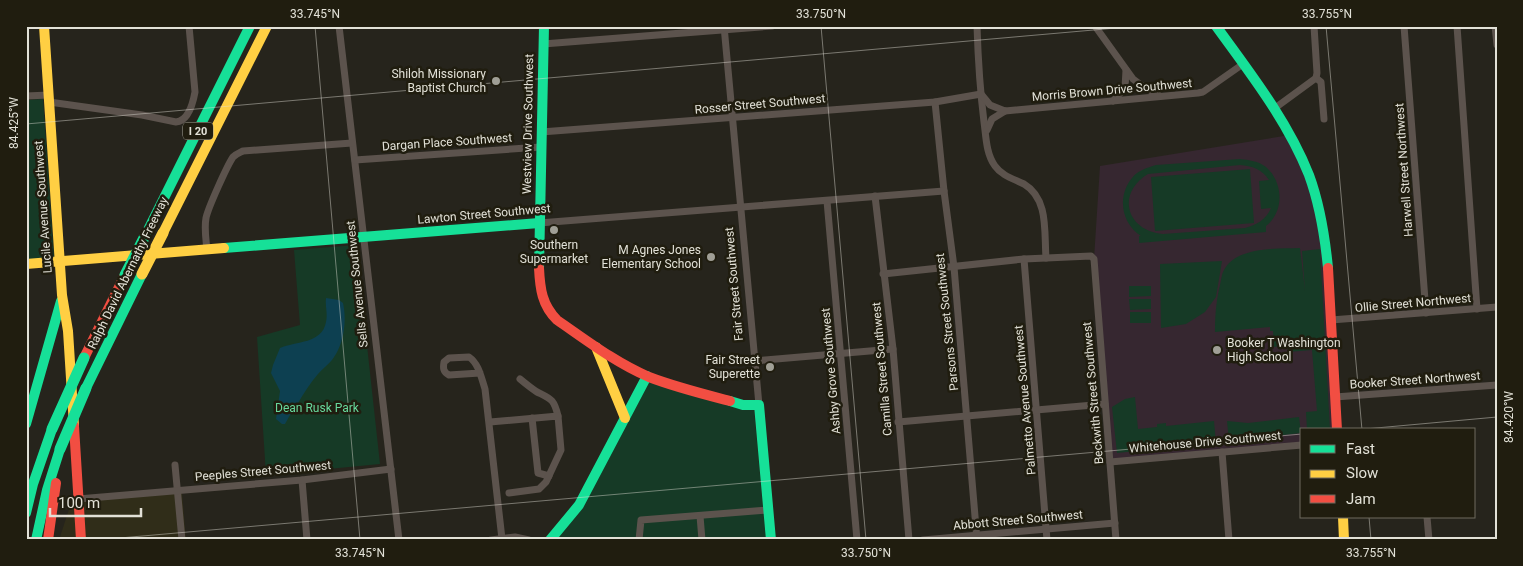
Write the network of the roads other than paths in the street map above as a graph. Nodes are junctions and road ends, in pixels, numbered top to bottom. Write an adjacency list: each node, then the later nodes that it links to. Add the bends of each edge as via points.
1 (44, 26): 24 (main road, Lucile Avenue Southwest)
2 (189, 26): 24 (street, via 195,92 194,101 180,122)
3 (250, 26): 88 (main road, Ralph David Abernathy Freeway / I 20, bridge, via 64,398 35,477)
4 (267, 26): 77 (main road, Ralph David Abernathy Freeway / I 20, bridge, via 86,388)
5 (339, 26): 33 (street, Sells Avenue Southwest)
6 (544, 26): 16 (main road, Westview Drive Southwest)
7 (772, 26): 15 (street)
8 (978, 26): 21 (street)
9 (1095, 26): 19 (street)
10 (1216, 26): 18 (main road)
11 (1314, 26): 20 (street)
12 (1404, 26): 52 (street, Harwell Street Northwest)
13 (1457, 26): 51 (street)
14 (1495, 26): 17 (street)
15 (724, 28): 16 (street); 29 (street, Fair Street Southwest)
16 (544, 44): 31 (main road, Westview Drive Southwest)
17 (1497, 45)
18 (1243, 64): 23 (street, Morris Brown Drive Southwest, via 1203,92); 27 (main road)
19 (1126, 70): 23 (street, via 1141,85); 25 (street, via 1124,88)
20 (1316, 78): 27 (street); 30 (street, via 1321,82)
21 (981, 94): 26 (street, Rosser Street Southwest); 28 (street, via 990,105); 32 (street)
22 (26, 96): 24 (street)
23 (1161, 97): 25 (street, Morris Brown Drive Southwest)
24 (49, 98): 45 (main road, Lucile Avenue Southwest)
25 (1113, 101): 28 (street, Morris Brown Drive Southwest)
26 (935, 102): 29 (street, Rosser Street Southwest); 36 (street, Parsons Street Southwest)
27 (1275, 108): 53 (main road, via 1302,158 1319,207 1328,258)
28 (1005, 111): 32 (street, via 992,119)
29 (733, 118): 31 (street, Rosser Street Southwest); 39 (street, Fair Street Southwest)
30 (1324, 119)
31 (541, 132): 34 (main road, Westview Drive Southwest)
32 (986, 133): 43 (street, via 995,167 1029,188 1040,201)
33 (352, 143): 35 (street, Sells Avenue Southwest); 42 (street, via 237,154 207,216)
34 (541, 147): 35 (street, Dargan Place Southwest); 40 (main road, Westview Drive Southwest)
35 (355, 160): 41 (street, Sells Avenue Southwest)
36 (944, 191): 37 (street, Lawton Street Southwest); 47 (street, Parsons Street Southwest)
37 (875, 196): 38 (street, Lawton Street Southwest); 48 (street, Camilla Street Southwest)
38 (827, 200): 39 (street, Lawton Street Southwest); 57 (street, Ashby Grove Southwest)
39 (741, 207): 40 (street, Lawton Street Southwest); 58 (street, Fair Street Southwest)
40 (539, 223): 41 (main road, Lawton Street Southwest); 55 (main road, Westview Drive Southwest, via 539,285 544,304 557,320)
41 (363, 237): 42 (main road, Lawton Street Southwest); 81 (street, Sells Avenue Southwest)
42 (207, 250): 45 (main road, Lawton Street Southwest)
43 (1046, 258): 44 (street); 65 (street, Beckwith Street Southwest, via 1088,255 1094,259)
44 (1024, 259): 47 (street); 67 (street, Palmetto Avenue Southwest)
45 (60, 261): 46 (main road, Lawton Street Southwest); 49 (main road, Lucile Avenue Southwest)
46 (26, 264)
47 (954, 267): 48 (street); 69 (street, Parsons Street Southwest)
48 (884, 274): 56 (street, Camilla Street Southwest)
49 (62, 295): 54 (main road, Lucile Avenue Southwest); 59 (main road, Lucile Avenue Southwest)
50 (1497, 307): 51 (street, Ollie Street Northwest)
51 (1477, 309): 52 (street, Ollie Street Northwest)
52 (1426, 313): 53 (street, Ollie Street Northwest)
53 (1331, 320): 64 (main road)
54 (50, 341): 59 (main road, via 62,346); 74 (main road, Lucile Avenue Southwest)
55 (596, 346): 61 (main road, Westview Drive Southwest); 71 (main road)
56 (893, 349): 57 (street); 73 (street, Camilla Street Southwest)
57 (840, 354): 58 (street); 108 (street, Ashby Grove Southwest)
58 (754, 361): 66 (street, Fair Street Southwest)
59 (70, 363): 86 (main road, Lucile Avenue Southwest)
60 (480, 373): 60 (street, via 469,357 449,358 444,362 443,368 449,375); 72 (street, via 488,399)
61 (648, 376): 66 (main road, Westview Drive Southwest, via 743,405); 71 (main road)
62 (520, 379): 68 (street, via 550,398)
63 (1497, 385): 64 (street, Booker Street Northwest)
64 (1335, 397): 75 (main road)
65 (1106, 404): 67 (street); 79 (street, Beckwith Street Southwest)
66 (759, 405): 87 (main road, Fair Street Southwest)
67 (1037, 410): 69 (street); 93 (street, Palmetto Avenue Southwest)
68 (558, 416): 70 (street); 82 (street, via 561,450)
69 (968, 416): 73 (street); 94 (street, Parsons Street Southwest)
70 (532, 418): 72 (street); 82 (street, via 538,473)
71 (625, 418): 104 (main road, via 579,505)
72 (490, 422): 95 (street)
73 (898, 422): 109 (street, Camilla Street Southwest)
74 (26, 424)
75 (1337, 428)
76 (1300, 445): 78 (street, Whitehouse Drive Southwest)
77 (60, 449): 96 (main road, Ralph David Abernathy Freeway / I 20); 97 (main road)
78 (1222, 452): 79 (street, Whitehouse Drive Southwest); 113 (street)
79 (1110, 462): 92 (street, Beckwith Street Southwest)
80 (175, 465): 84 (street)
81 (391, 469): 83 (street, Peeples Street Southwest); 101 (street, Sells Avenue Southwest)
82 (549, 476): 85 (street, via 539,489)
83 (302, 480): 84 (street, Peeples Street Southwest); 100 (street)
84 (178, 490): 86 (street, Peeples Street Southwest); 99 (street)
85 (509, 493)
86 (78, 499): 98 (main road, Lucile Avenue Southwest)
87 (768, 510): 89 (street); 107 (main road, Fair Street Southwest)
88 (26, 513)
89 (700, 516): 105 (street, via 641,520); 106 (street)
90 (1343, 518): 114 (main road)
91 (1427, 518): 115 (street)
92 (1115, 523): 93 (street, Abbott Street Southwest); 112 (street, Beckwith Street Southwest)
93 (1046, 529): 94 (street, Abbott Street Southwest); 111 (street, Palmetto Avenue Southwest)
94 (977, 537): 110 (street, Abbott Street Southwest)
95 (502, 539): 102 (street); 103 (street)
96 (36, 540)
97 (48, 540)
98 (81, 540)
99 (182, 540)
100 (307, 540)
101 (399, 540)
102 (491, 540)
103 (529, 540)
104 (550, 540)
105 (639, 540)
106 (702, 540)
107 (771, 540)
108 (857, 540)
109 (909, 540)
110 (923, 540)
111 (1047, 540)
112 (1116, 540)
113 (1229, 540)
114 (1344, 540)
115 (1429, 540)

